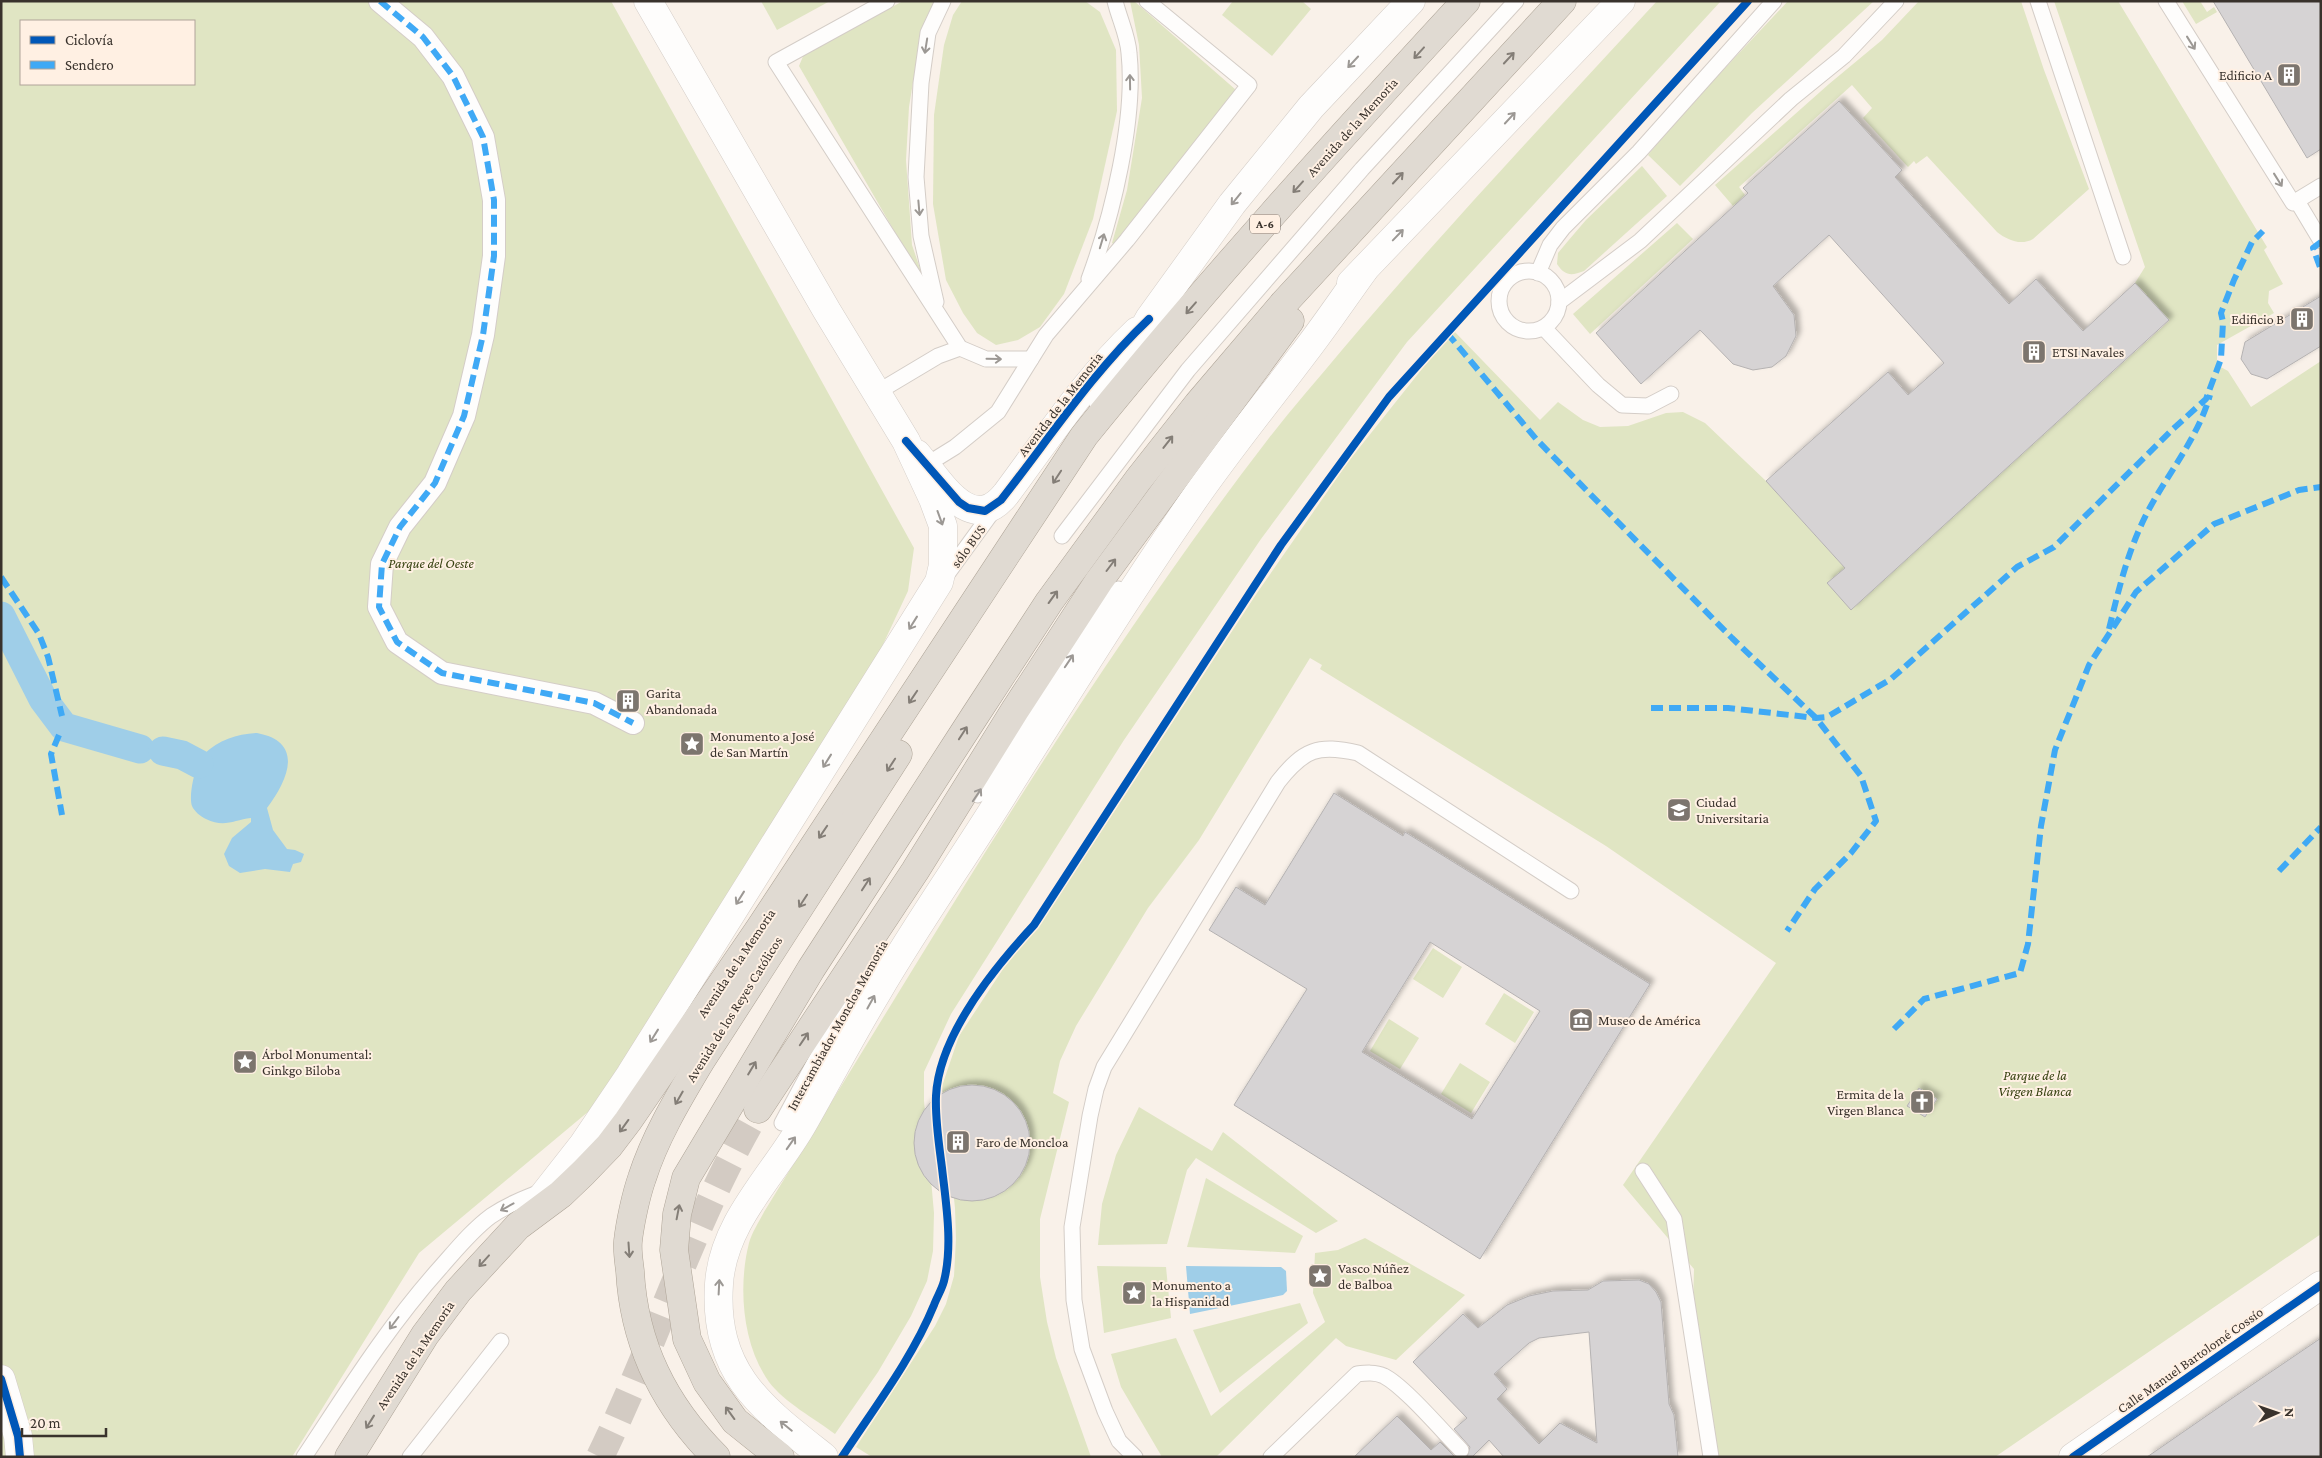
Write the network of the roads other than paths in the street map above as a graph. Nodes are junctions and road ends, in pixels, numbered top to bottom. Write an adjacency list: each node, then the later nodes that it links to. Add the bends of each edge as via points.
1 (380, 1): 41 (street, via 423,36 453,76 483,137 494,209 494,256 483,335 464,416 435,483 400,527 382,564 379,607 397,642 442,672 594,703)
2 (648, 1): 30 (main road)
3 (887, 1): 25 (lane, via 776,62)
4 (943, 1): 25 (lane, one-way to 25, via 928,33 921,83 916,177 921,236)
5 (1115, 1): 23 (lane, one-way to 5, via 1104,238 1130,100 1129,52)
6 (1147, 1): 23 (lane, via 1248,85 1127,240)
7 (1411, 1): 26 (main road, Avenida de la Memoria, one-way to 26, via 1311,107 1232,204)
8 (1466, 1): 34 (highway, Avenida de la Memoria / A-6, one-way to 34, via 1253,237 1145,360)
9 (1516, 1): 38 (lane, via 1362,169 1188,370)
10 (1562, 1): 18 (highway, one-way to 10)
11 (1621, 1): 21 (main road, one-way to 11)
12 (1774, 1): 22 (lane, via 1639,152 1563,228 1550,245)
13 (1896, 1): 24 (lane, via 1844,56 1778,111 1640,241)
14 (2038, 1): 20 (lane)
15 (2166, 1): 17 (lane, one-way to 17, via 2292,203)
16 (2321, 186): 17 (lane)
17 (2297, 200): 19 (lane)
18 (1365, 214): 32 (highway); 60 (highway, one-way to 18, via 735,1421 707,1382 687,1339 674,1250 677,1214 686,1178 811,970 1049,602 1204,396)
19 (2321, 241)
20 (2124, 257)
21 (1364, 270): 32 (main road); 33 (main road, via 1304,354)
22 (1538, 273): 24 (lane, via 1549,278 1556,287); 27 (lane, via 1519,273 1511,278 1500,294 1500,304 1502,314 1515,328 1534,331)
23 (1086, 287): 29 (lane, via 1046,334)
24 (1559, 302): 27 (lane, via 1558,310)
25 (938, 313): 28 (lane)
26 (1149, 319): 34 (main road, Avenida de la Memoria); 37 (main road, Avenida de la Memoria, via 1076,400)
27 (1544, 328): 31 (lane, via 1598,385 1622,405 1648,406)
28 (960, 348): 29 (lane, one-way to 29, via 986,359); 30 (lane, via 938,356)
29 (1030, 360): 36 (lane, via 998,412 955,447)
30 (876, 393): 35 (main road)
31 (1671, 394)
32 (1221, 417): 42 (highway, one-way to 32, via 1098,581)
33 (1252, 419): 44 (lane, one-way to 33, via 964,814 1127,576 1190,492); 61 (main road, one-way to 33, via 765,1409 738,1375 728,1355 720,1328 719,1281 735,1228 798,1132 879,989 1115,618 1191,503)
34 (1084, 436): 40 (highway, Avenida de la Memoria / A-6, one-way to 40)
35 (906, 441): 36 (main road); 39 (main road, one-way to 39, via 943,526 943,565)
36 (926, 465): 37 (main road, via 949,493 968,508 978,511)
37 (994, 506): 39 (lane, sólo BUS, via 952,569)
38 (1062, 536)
39 (939, 582): 49 (main road, one-way to 49, via 630,1075)
40 (988, 583): 48 (highway, Avenida de la Memoria, one-way to 48, via 628,1121); 59 (highway, Avenida de los Reyes Católicos, one-way to 59, via 956,659 930,704 700,1062 670,1113 642,1178 628,1241 631,1293 645,1352 670,1401 696,1438)
41 (633, 723)
42 (915, 871): 44 (lane, Intercambiador Moncloa Memoria); 45 (highway, one-way to 42)
43 (1571, 891): 62 (lane, via 1358,753 1333,747 1312,751 1288,769 1104,1067 1090,1116 1072,1227 1074,1300 1082,1349 1102,1402 1119,1441)
44 (904, 910): 46 (lane, Intercambiador Moncloa Memoria, via 854,989)
45 (758, 1109)
46 (782, 1123)
47 (1643, 1171): 64 (lane, via 1674,1219)
48 (584, 1173): 49 (lane); 50 (highway, Avenida de la Memoria)
49 (551, 1187): 50 (main road); 56 (lane, one-way to 56, via 490,1217 456,1250 414,1296 374,1350)
50 (518, 1226): 57 (highway, Avenida de la Memoria, one-way to 57, via 458,1291 425,1335)
51 (2321, 1285): 65 (main road, Calle Manuel Bartolomé Cossío)
52 (501, 1341): 58 (lane)
53 (1, 1379): 55 (main road, via 18,1436)
54 (1461, 1450): 63 (lane, via 1395,1384 1369,1372 1356,1374)
55 (20, 1457)
56 (304, 1457)
57 (348, 1457)
58 (410, 1457)
59 (716, 1457)
60 (780, 1457)
61 (824, 1457)
62 (1135, 1457)
63 (1271, 1457)
64 (1711, 1457)
65 (2073, 1457)

